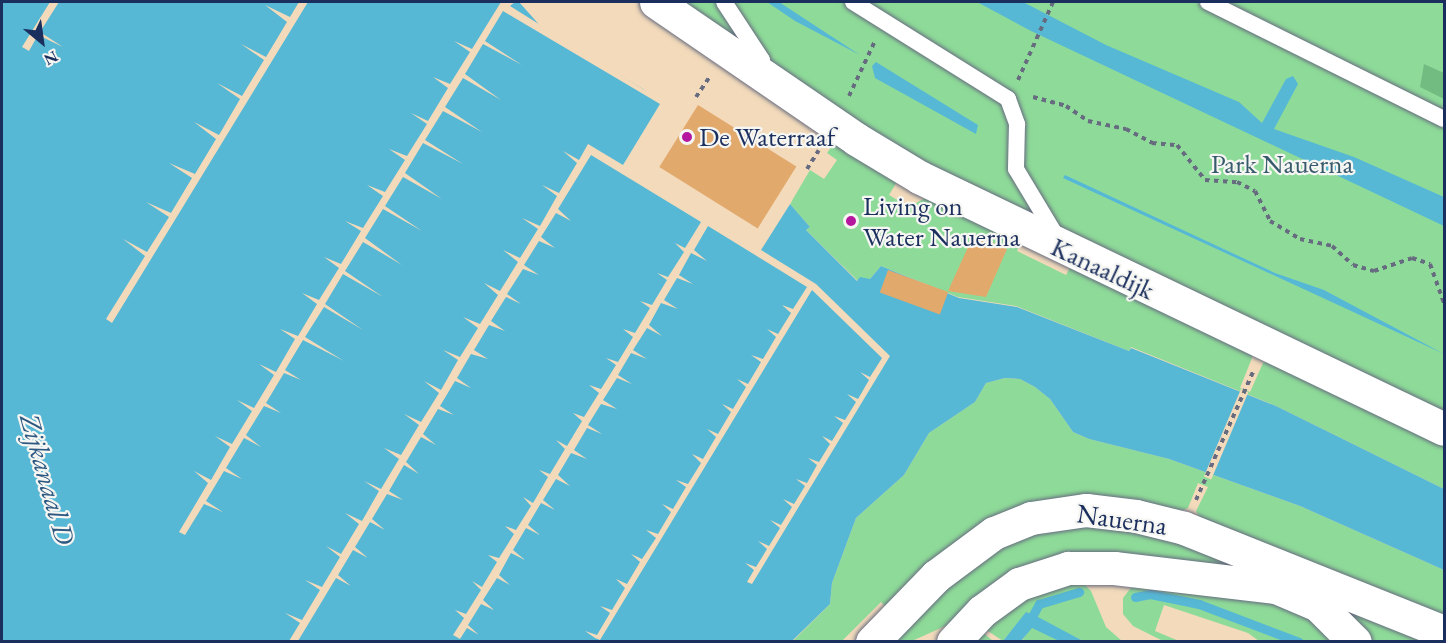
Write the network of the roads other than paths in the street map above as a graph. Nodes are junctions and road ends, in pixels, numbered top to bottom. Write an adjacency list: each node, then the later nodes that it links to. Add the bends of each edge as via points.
1 (656, 2): 5 (street, Kanaaldijk)
2 (724, 2): 5 (lane, via 762,60)
3 (853, 2): 7 (lane, via 1012,96 1017,124 1016,169)
4 (1208, 2): 6 (lane)
5 (764, 78): 7 (street, Kanaaldijk, via 919,177)
6 (1444, 119)
7 (1062, 248): 8 (street, Kanaaldijk)
8 (1444, 429)
9 (1296, 584): 10 (street, Nauerna); 11 (street, Nauerna, via 1162,521 1098,511 1065,511 1030,518 980,542 936,576); 12 (street, Nauerna, via 1156,571 1068,568 1040,574 1011,589); 13 (street, Nauerna)
10 (1444, 632)
11 (872, 642)
12 (953, 642)
13 (1355, 642)

